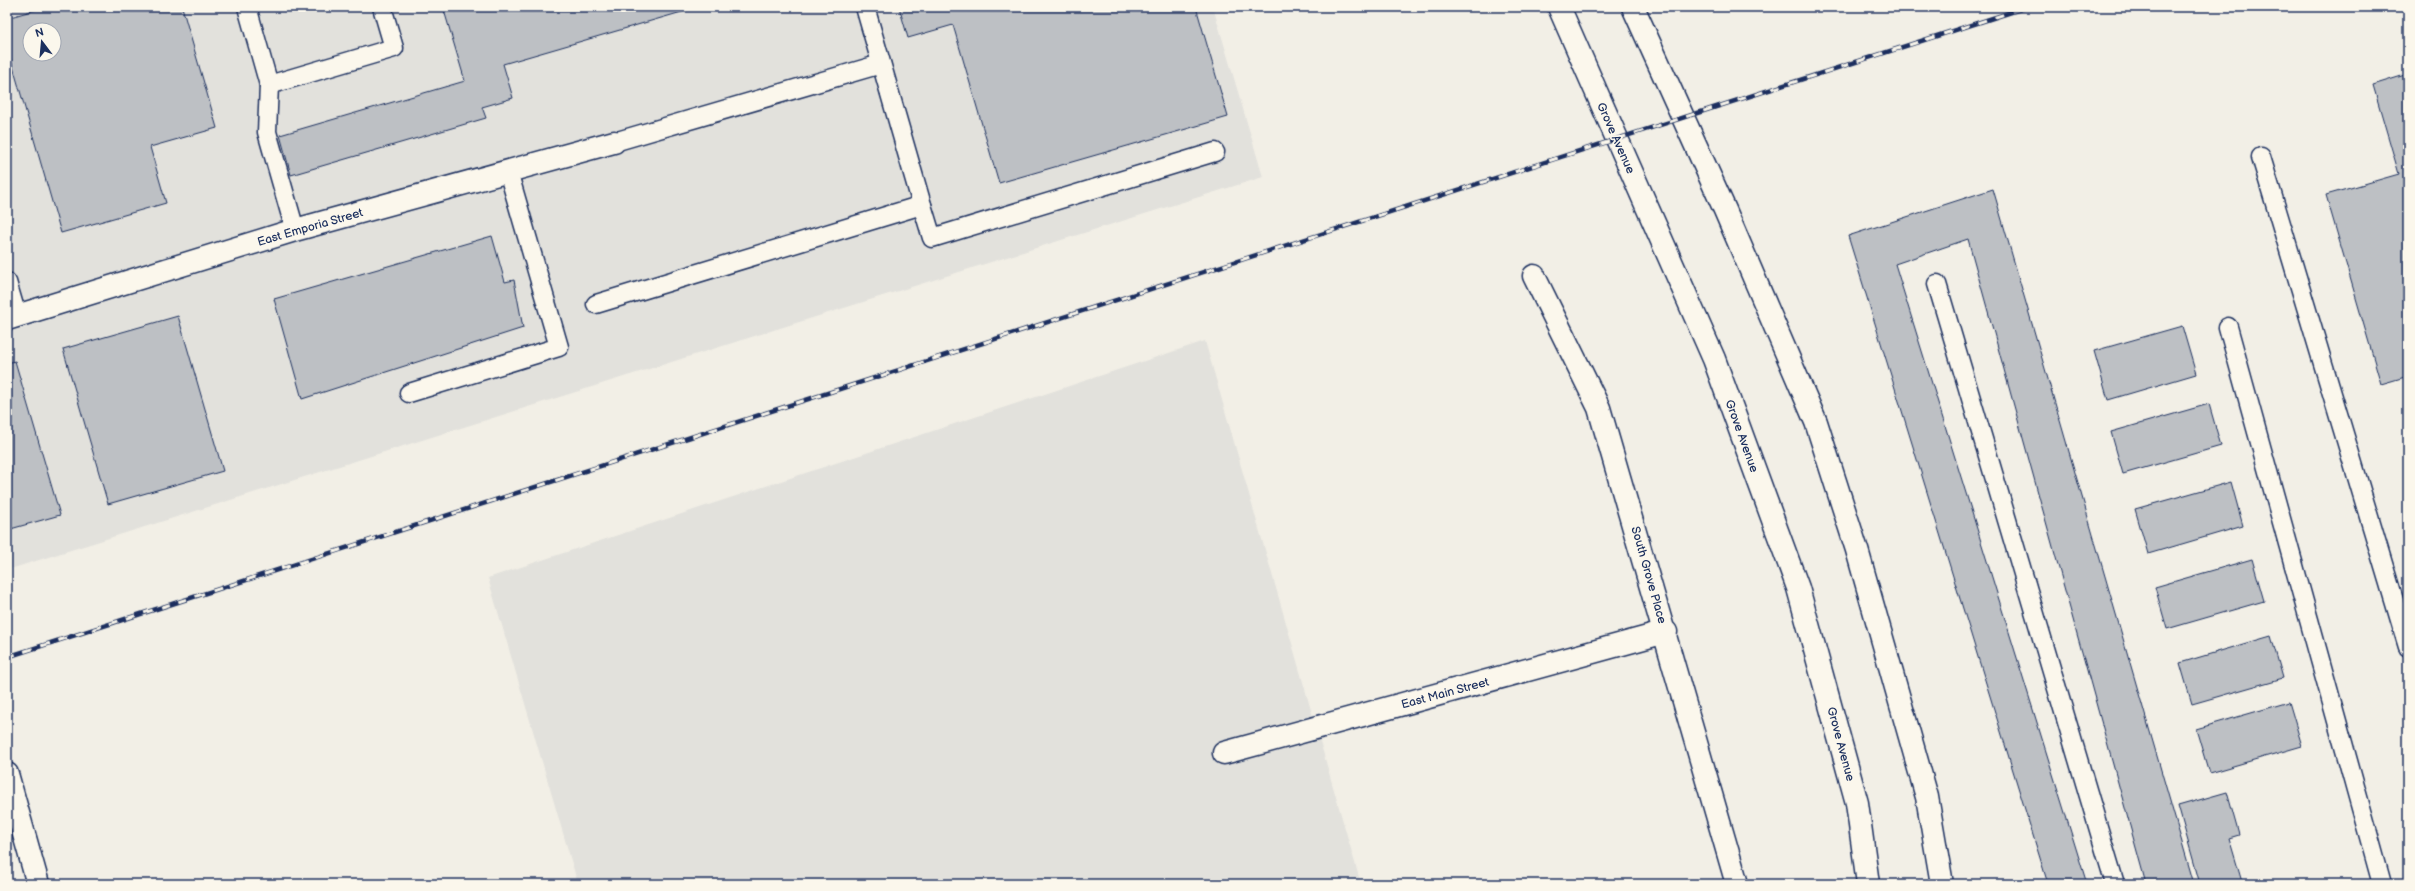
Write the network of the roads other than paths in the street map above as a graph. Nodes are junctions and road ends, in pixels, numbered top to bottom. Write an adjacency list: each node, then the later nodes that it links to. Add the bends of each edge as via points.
1 (247, 7): 7 (lane)
2 (382, 7): 7 (lane, via 394,48)
3 (865, 7): 6 (lane)
4 (1559, 7): 27 (main road, Grove Avenue, via 1714,359 1798,588 1857,803)
5 (1633, 7): 28 (main road, via 1725,210 1816,422 1857,550 1927,797)
6 (881, 64): 8 (lane); 12 (lane)
7 (269, 85): 13 (lane, via 267,132)
8 (614, 142): 11 (main road, East Emporia Street)
9 (1215, 152): 12 (lane, via 932,238)
10 (2261, 157): 22 (lane)
11 (508, 171): 13 (main road, East Emporia Street); 20 (lane, via 559,347)
12 (922, 205): 17 (lane)
13 (295, 230): 18 (main road, East Emporia Street)
14 (1534, 276): 21 (main road, South Grove Place, via 1600,408)
15 (7, 282): 18 (lane)
16 (1937, 284): 29 (lane)
17 (596, 304)
18 (12, 317)
19 (2228, 327): 30 (lane)
20 (410, 393)
21 (1666, 632): 23 (main road, East Main Street); 26 (main road, South Grove Place)
22 (2408, 647)
23 (1224, 754)
24 (7, 774): 25 (main road)
25 (38, 884)
26 (1737, 884)
27 (1868, 884)
28 (1942, 884)
29 (2115, 884)
30 (2382, 884)

